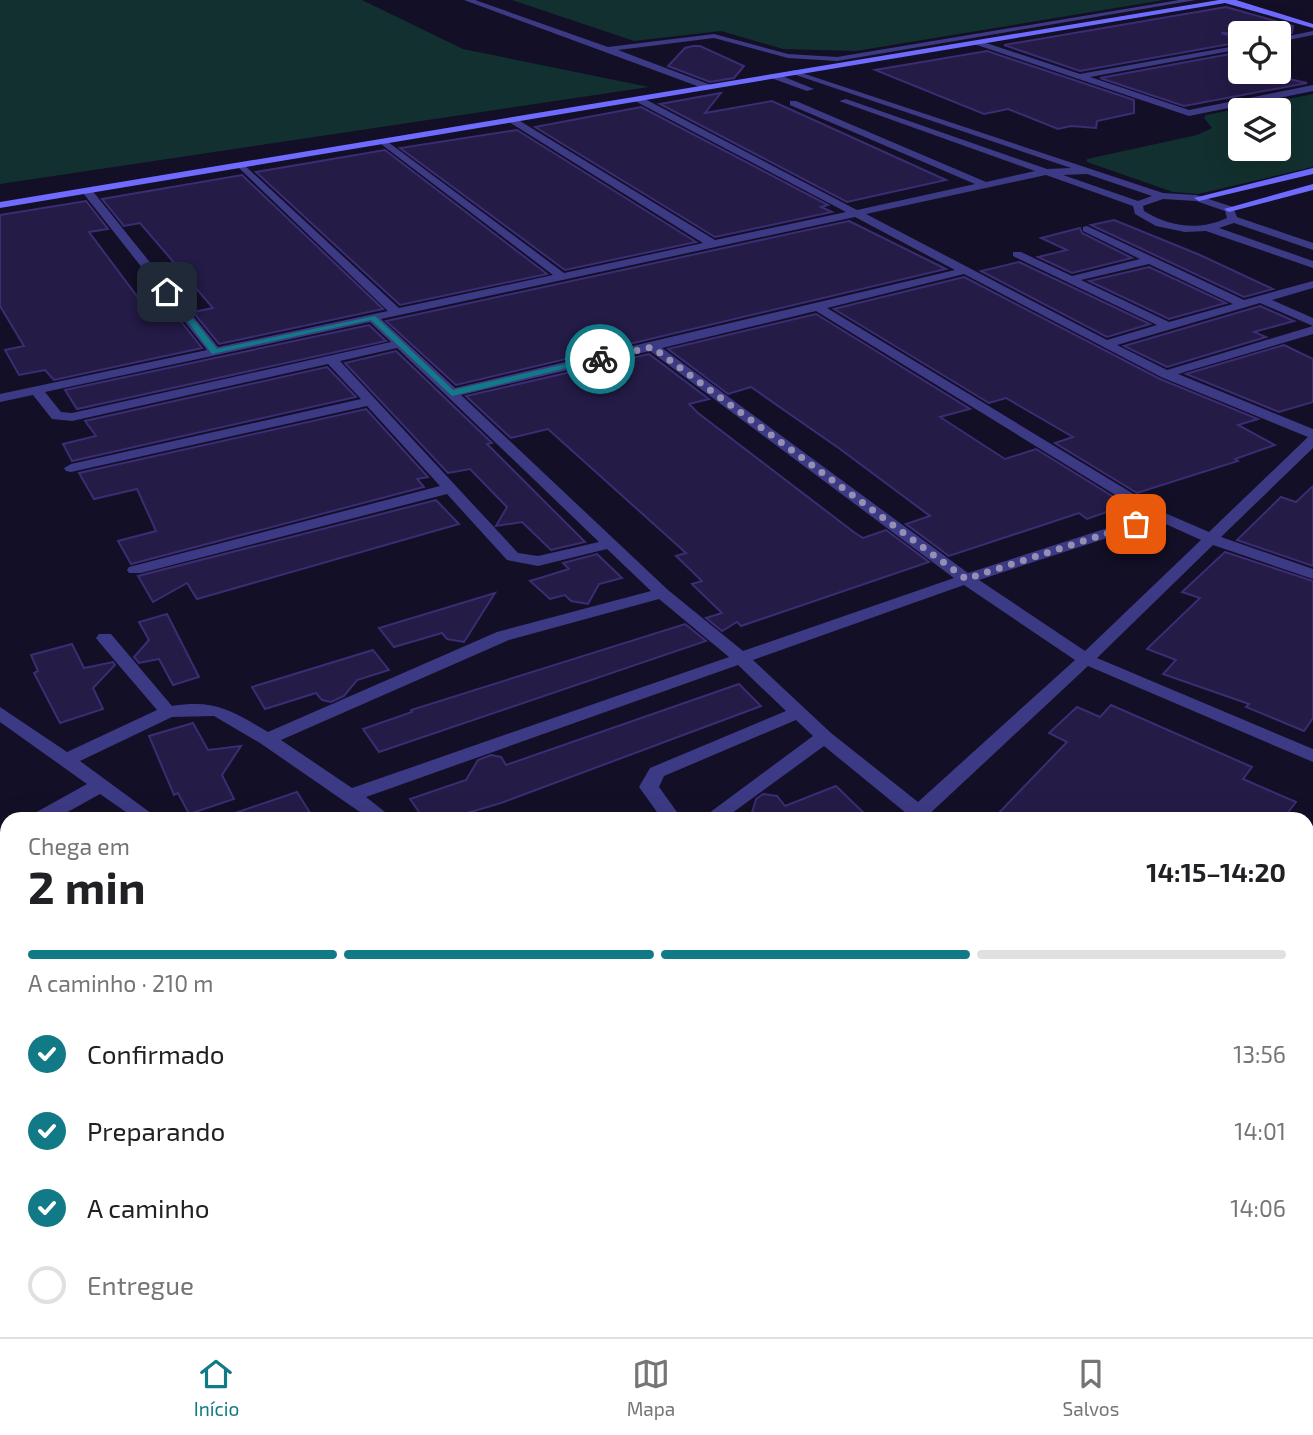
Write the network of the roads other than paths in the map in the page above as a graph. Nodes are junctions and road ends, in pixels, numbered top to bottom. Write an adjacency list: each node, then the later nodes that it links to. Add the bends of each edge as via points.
1 (468, 0): 8 (street)
2 (1192, 0): 8 (street, via 837,59 788,56 710,36)
3 (1228, 1): 4 (street); 7 (street)
4 (1313, 26)
5 (1313, 33): 6 (street)
6 (1291, 38)
7 (976, 42): 10 (street); 12 (street)
8 (607, 48): 13 (street)
9 (1228, 49): 12 (street)
10 (796, 72): 11 (street); 19 (street)
11 (774, 76): 13 (street); 20 (street)
12 (1077, 76): 14 (street, via 1189,113)
13 (708, 87): 15 (street)
14 (1313, 88)
15 (638, 99): 17 (street); 32 (street)
16 (793, 103): 25 (street)
17 (512, 120): 18 (street); 36 (street)
18 (384, 142): 21 (street); 42 (street)
19 (1032, 152): 20 (street); 22 (street)
20 (1005, 158): 24 (street)
21 (242, 166): 27 (street); 48 (street)
22 (1086, 171): 24 (street); 28 (street)
23 (1313, 171): 29 (street)
24 (1046, 172): 25 (street); 30 (street)
25 (985, 185): 32 (street)
26 (1313, 187): 33 (street)
27 (87, 191): 31 (street); 56 (street)
28 (1162, 196): 29 (street); 30 (street)
29 (1199, 198): 33 (street)
30 (1138, 204): 34 (street, via 1139,212 1154,221)
31 (0, 205)
32 (856, 213): 36 (street); 41 (street)
33 (1231, 214): 34 (street); 37 (street)
34 (1207, 228): 40 (street)
35 (1087, 229): 39 (street)
36 (713, 244): 42 (street)
37 (1313, 247)
38 (1017, 254): 43 (street)
39 (1150, 260): 43 (street); 46 (street)
40 (1313, 265)
41 (963, 271): 47 (street); 54 (street)
42 (563, 277): 48 (street)
43 (1072, 279): 51 (street)
44 (1313, 284): 45 (street)
45 (1261, 299): 46 (street); 50 (street)
46 (1245, 305): 51 (street)
47 (818, 307): 55 (street); 67 (street)
48 (396, 313): 49 (street)
49 (373, 318): 53 (street); 56 (street)
50 (1313, 322)
51 (1170, 327): 54 (street)
52 (1313, 330): 58 (street)
53 (400, 344): 57 (street); 60 (street)
54 (1106, 345): 58 (street)
55 (652, 347): 60 (street); 72 (street)
56 (215, 352): 59 (street)
57 (332, 361): 59 (street, via 72,417 57,416); 62 (street)
58 (1166, 374): 63 (street)
59 (36, 390): 61 (street)
60 (452, 393): 69 (street)
61 (2, 394)
62 (369, 401): 65 (street); 66 (street)
63 (1313, 434)
64 (1313, 440): 68 (street)
65 (71, 468)
66 (451, 488): 69 (street, via 520,560 538,561); 70 (street)
67 (1160, 516): 68 (street); 72 (street)
68 (1212, 539): 71 (street); 76 (street)
69 (610, 544): 73 (street)
70 (135, 570)
71 (1313, 574)
72 (966, 579): 75 (street); 76 (street)
73 (662, 593): 75 (street); 81 (street, via 494,639)
74 (105, 638): 77 (street)
75 (742, 659): 79 (street); 85 (street)
76 (1086, 659): 82 (street); 92 (street)
77 (168, 712): 81 (street, via 218,711); 83 (street)
78 (0, 713): 83 (street)
79 (797, 713): 80 (street); 89 (street, via 656,772 649,786)
80 (824, 737): 90 (street); 91 (street)
81 (267, 739): 85 (street)
82 (1313, 756)
83 (65, 761): 84 (street)
84 (101, 785): 86 (street); 87 (street)
85 (350, 796): 88 (street)
86 (53, 812)
87 (139, 812)
88 (374, 812)
89 (667, 812)
90 (721, 812)
91 (910, 812)
92 (919, 812)

